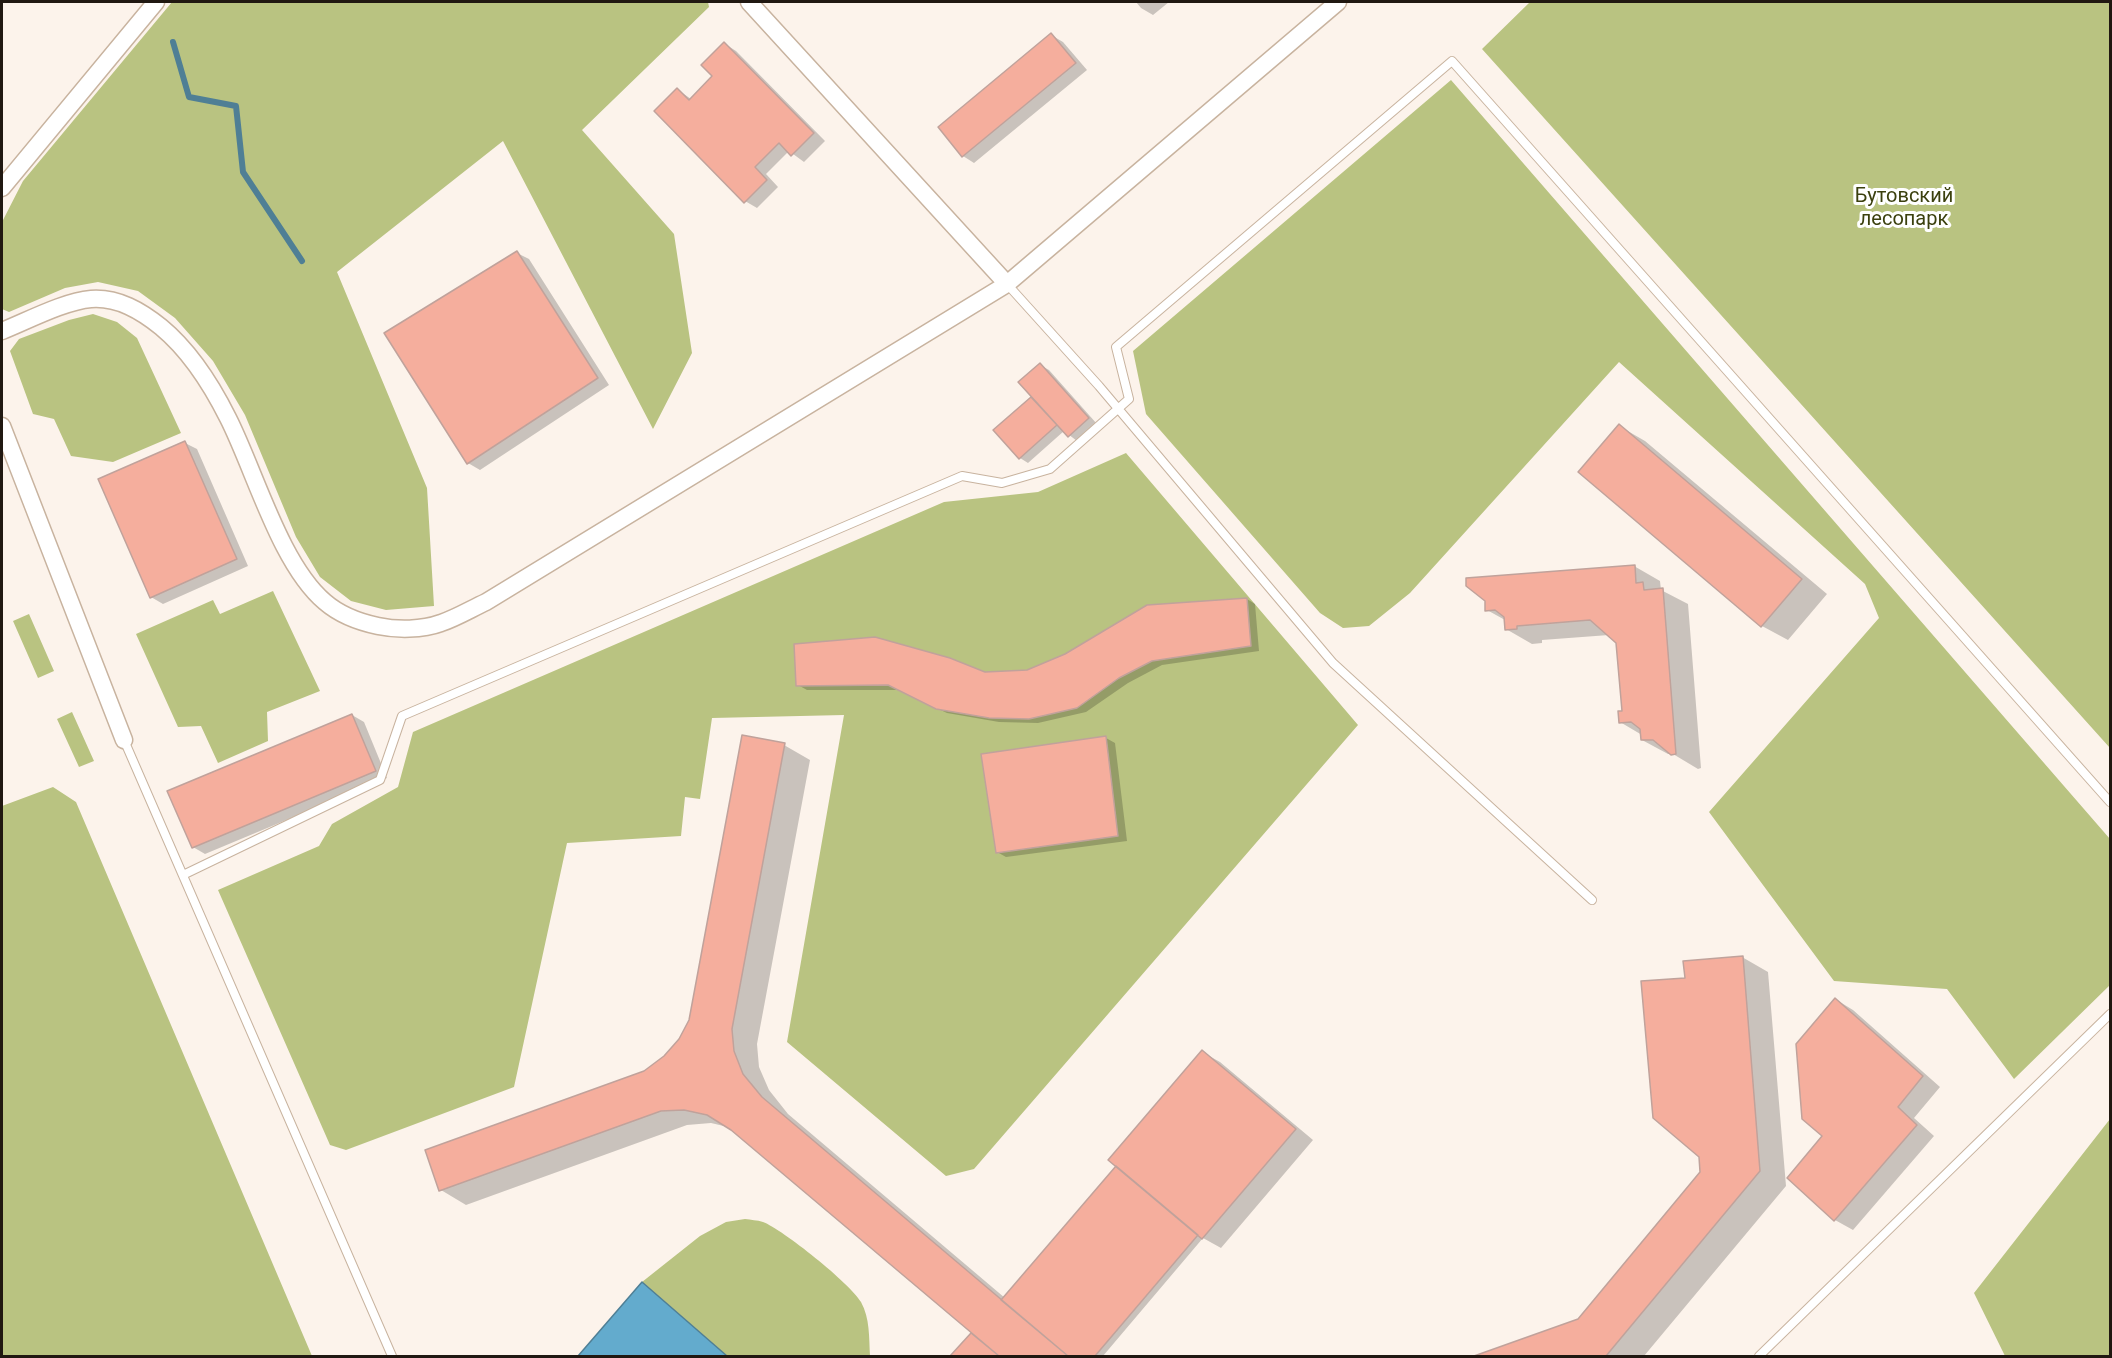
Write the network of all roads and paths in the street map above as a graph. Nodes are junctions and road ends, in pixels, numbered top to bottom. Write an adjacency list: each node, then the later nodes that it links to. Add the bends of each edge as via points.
1 (156, 2): 4 (street)
2 (749, 2): 5 (street)
3 (1338, 2): 5 (street)
4 (5, 178)
5 (1007, 284): 6 (street, via 486,602 439,624 396,629 357,621 325,603 302,577 228,418 202,372 175,339 145,315 118,301 91,299); 7 (lane)
6 (2, 331)
7 (1117, 408): 10 (lane, via 1129,399 1116,347 1452,61); 11 (lane, via 1050,469 1002,483 962,476 402,716 380,780); 12 (lane, via 1333,663)
8 (4, 437): 9 (street)
9 (124, 740): 11 (lane)
10 (2110, 802)
11 (183, 875): 14 (lane)
12 (1592, 900)
13 (2110, 1014): 15 (lane)
14 (392, 1356)
15 (1759, 1356)

